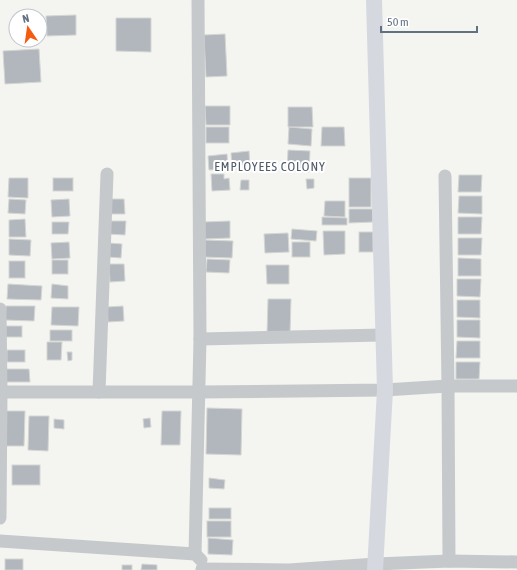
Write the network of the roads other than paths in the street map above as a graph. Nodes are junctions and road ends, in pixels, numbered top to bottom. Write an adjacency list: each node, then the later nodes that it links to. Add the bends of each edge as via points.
1 (198, 0): 7 (street)
2 (374, 0): 6 (main road)
3 (107, 174): 12 (street)
4 (445, 176): 8 (street)
5 (0, 309): 11 (street)
6 (383, 335): 7 (street); 10 (main road)
7 (200, 339): 13 (street)
8 (448, 386): 9 (street); 10 (street); 18 (street)
9 (517, 386)
10 (385, 390): 13 (street); 20 (main road)
11 (1, 392): 12 (street); 14 (street)
12 (99, 392): 13 (street)
13 (199, 392): 17 (street)
14 (0, 494): 15 (street)
15 (0, 518)
16 (0, 541): 17 (street)
17 (195, 554): 21 (street, via 201,559)
18 (449, 561): 19 (street); 20 (street)
19 (517, 562)
20 (375, 567): 22 (street)
21 (202, 569): 22 (street)
22 (289, 570)

